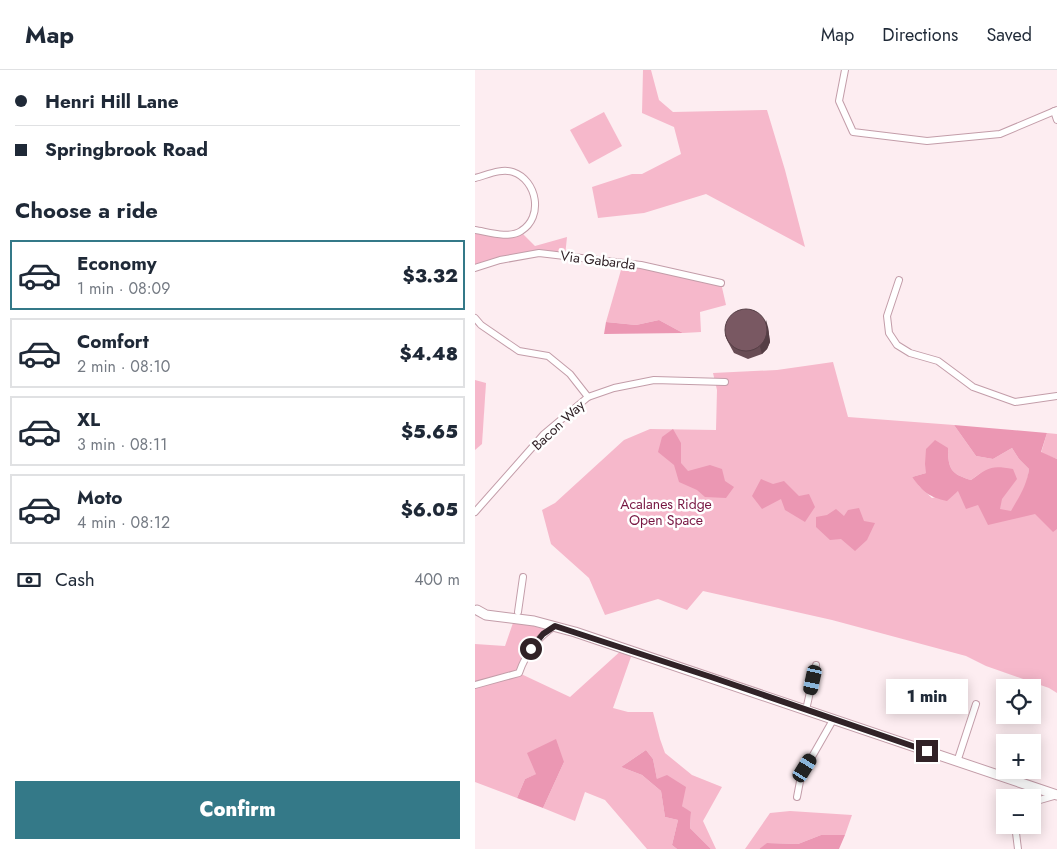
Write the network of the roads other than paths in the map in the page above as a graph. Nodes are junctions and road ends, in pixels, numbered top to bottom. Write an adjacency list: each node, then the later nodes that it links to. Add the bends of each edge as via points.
1 (845, 70): 2 (street, via 839,101 853,132 927,141 1000,134)
2 (1056, 110): 3 (street)
3 (1057, 120)
4 (475, 178): 5 (street, via 505,170 521,176 535,195 536,206 532,219 521,232 505,234)
5 (475, 230)
6 (475, 268): 8 (street, Via Gabarda, via 539,253 641,265)
7 (899, 280): 11 (street, via 887,316 889,333 897,345 909,353 938,361 973,387 1015,402)
8 (721, 283)
9 (475, 318): 12 (street, via 481,326 519,350 548,356 570,374)
10 (725, 382): 12 (street, Bacon Way, via 654,380)
11 (1057, 396)
12 (588, 397): 13 (street, Bacon Way, via 544,434)
13 (475, 512)
14 (523, 577): 16 (street)
15 (476, 610): 16 (street); 17 (street, via 486,615)
16 (518, 612): 17 (street)
17 (543, 623): 18 (street)
18 (555, 626): 20 (street, via 543,634 531,649 519,673); 22 (street)
19 (816, 665): 22 (street)
20 (475, 685)
21 (976, 704): 24 (street)
22 (806, 710): 23 (street)
23 (833, 720): 24 (street); 26 (street, via 801,776)
24 (957, 762): 25 (street)
25 (1057, 795): 27 (street)
26 (797, 797)
27 (1041, 800)
28 (1016, 834): 29 (street)
29 (1018, 849)

